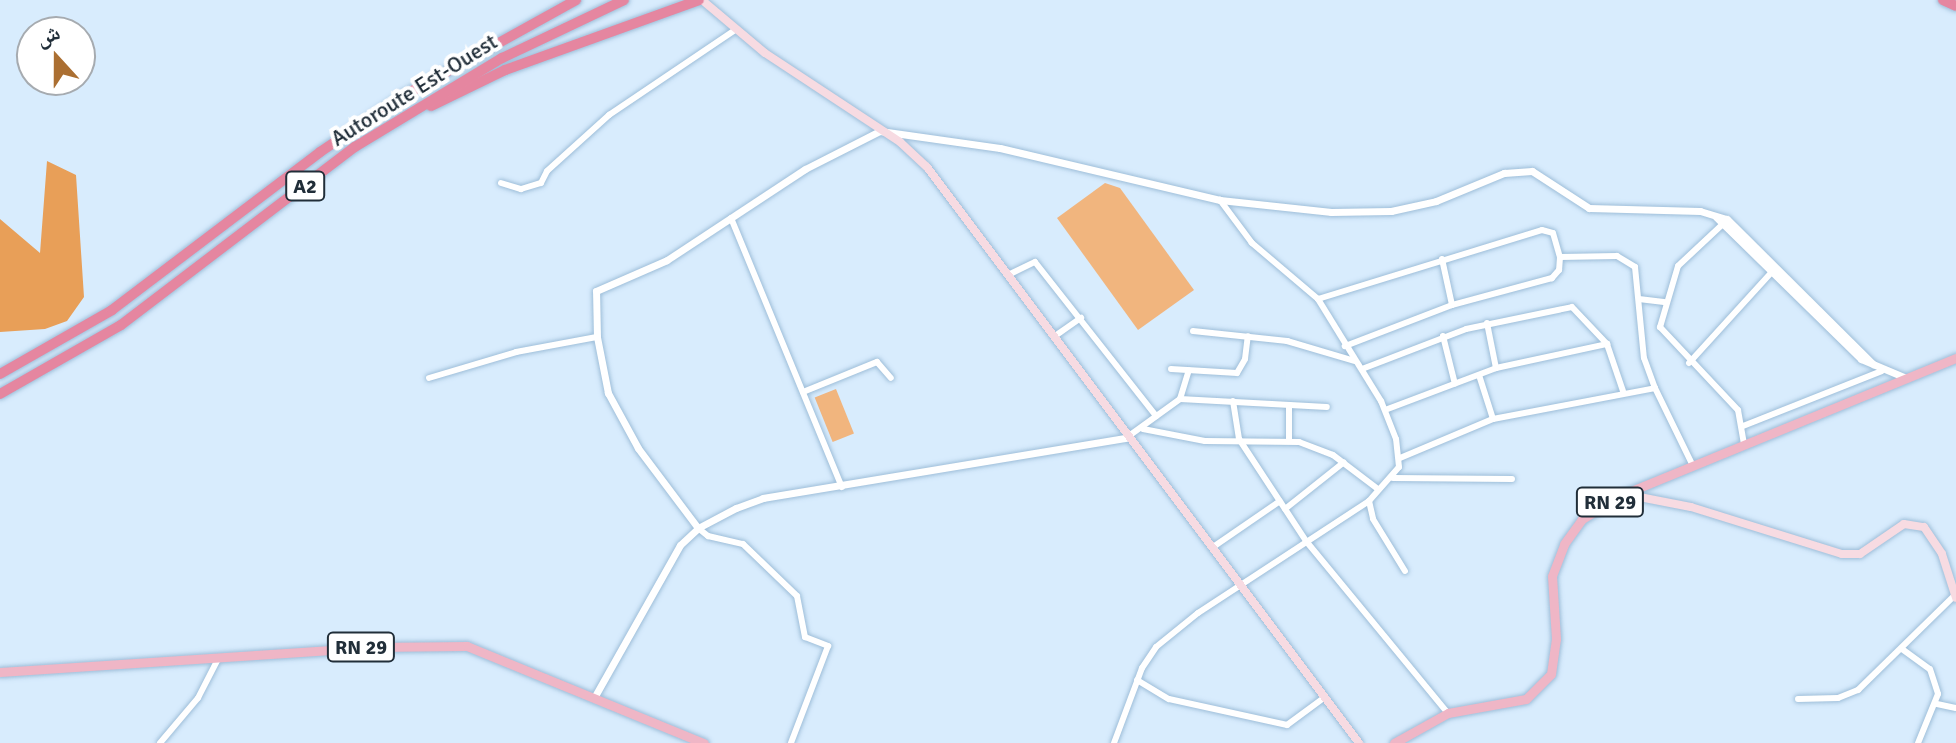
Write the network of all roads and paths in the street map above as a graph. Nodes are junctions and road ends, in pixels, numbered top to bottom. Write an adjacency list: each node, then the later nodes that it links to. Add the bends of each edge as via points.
1 (576, 0): 39 (highway, Autoroute Est-Ouest / A2, via 403,96 320,152 112,310)
2 (624, 0): 7 (highway, Autoroute Est-Ouest / A2, via 502,58)
3 (701, 0): 6 (main road); 7 (highway, via 505,70)
4 (1943, 0): 5 (highway)
5 (1956, 6)
6 (735, 30): 8 (main road); 9 (street, via 609,115 535,187)
7 (386, 128): 48 (highway, Autoroute Est-Ouest / A2, via 121,325)
8 (880, 131): 10 (street, via 1000,148); 11 (street, via 864,134); 16 (main road, via 927,167)
9 (501, 183)
10 (1220, 200): 12 (street, via 1331,212 1391,211 1436,201 1517,170 1532,171 1589,208 1715,215); 17 (street, via 1252,243)
11 (731, 218): 27 (street, via 667,260 600,287); 47 (street)
12 (1725, 222): 15 (street); 19 (street, via 1678,266); 33 (street)
13 (1560, 257): 14 (street, via 1548,229); 18 (street, via 1628,259 1635,267); 20 (street, via 1552,278)
14 (1442, 259): 17 (street); 20 (street)
15 (1771, 273): 32 (street); 33 (street)
16 (1008, 275): 21 (street, via 1035,262); 24 (main road)
17 (1318, 299): 29 (street)
18 (1639, 299): 19 (street); 45 (street, via 1644,358)
19 (1664, 302): 32 (street, via 1661,332)
20 (1452, 305): 29 (street)
21 (1081, 318): 24 (street); 54 (street)
22 (1487, 323): 26 (street); 28 (street, via 1572,307); 34 (street)
23 (1193, 331): 25 (street)
24 (1055, 336): 58 (main road)
25 (1248, 336): 31 (street); 37 (street, via 1237,373)
26 (1443, 336): 36 (street); 44 (street)
27 (597, 337): 41 (street, via 516,352); 73 (street, via 608,393 622,422)
28 (1607, 344): 34 (street); 46 (street)
29 (1345, 346): 31 (street)
30 (1956, 358): 43 (main road, RN 29 / RN 29)
31 (1355, 361): 36 (street)
32 (1689, 363): 56 (street, via 1738,410)
33 (1873, 364): 38 (street)
34 (1496, 368): 40 (street)
35 (1171, 369): 37 (street)
36 (1362, 369): 53 (street)
37 (1189, 370): 49 (street)
38 (1882, 371): 43 (street); 56 (street)
39 (0, 374)
40 (1479, 375): 44 (street); 55 (street)
41 (429, 378)
42 (891, 378): 47 (street, via 877,362)
43 (1906, 378): 61 (main road, RN 29 / RN 29)
44 (1455, 384): 53 (street)
45 (1655, 388): 46 (street); 64 (street)
46 (1623, 391): 55 (street)
47 (803, 392): 67 (street)
48 (0, 394)
49 (1180, 399): 50 (street); 54 (street)
50 (1233, 401): 51 (street); 59 (street)
51 (1289, 405): 52 (street); 60 (street)
52 (1327, 407)
53 (1385, 410): 62 (street)
54 (1156, 416): 57 (street)
55 (1493, 419): 62 (street)
56 (1743, 426): 61 (street)
57 (1143, 429): 58 (street); 59 (street, via 1205,441)
58 (1126, 438): 67 (street); 75 (main road)
59 (1239, 439): 60 (street); 70 (street)
60 (1289, 440): 63 (street, via 1315,446)
61 (1744, 445): 64 (main road, RN 29 / RN 29)
62 (1400, 458): 65 (street)
63 (1344, 462): 68 (street); 72 (street)
64 (1693, 466): 69 (main road, RN 29 / RN 29)
65 (1393, 478): 66 (street); 68 (street)
66 (1512, 479)
67 (842, 487): 73 (street, via 763,498)
68 (1378, 489): 71 (street)
69 (1624, 494): 78 (main road, via 1691,507 1842,554 1860,554 1904,524 1924,527 1942,554); 88 (main road, RN 29 / RN 29, via 1582,519 1564,544 1552,576 1556,639 1551,674 1526,699)
70 (1280, 501): 72 (street); 75 (street)
71 (1369, 501): 74 (street); 76 (street, via 1378,530)
72 (1285, 509): 74 (street)
73 (698, 528): 83 (street, via 680,545); 92 (street, via 708,536 743,544 797,596 805,637 828,646)
74 (1306, 541): 77 (street); 88 (street)
75 (1213, 547): 77 (main road)
76 (1405, 571)
77 (1244, 587): 82 (street, via 1198,613 1156,647); 84 (main road)
78 (1955, 597): 79 (street)
79 (1902, 649): 85 (street, via 1858,690 1838,698); 86 (street, via 1932,674)
80 (219, 657): 81 (main road, RN 29 / RN 29); 83 (main road, RN 29 / RN 29, via 467,646); 90 (street, via 198,698)
81 (0, 672)
82 (1137, 680): 84 (street, via 1169,699 1287,725); 93 (street)
83 (595, 696): 91 (main road, RN 29 / RN 29)
84 (1325, 697): 94 (main road)
85 (1798, 699)
86 (1937, 704): 87 (street); 97 (street)
87 (1956, 708)
88 (1448, 713): 89 (main road, RN 29 / RN 29)
89 (1407, 734): 95 (main road, RN 29 / RN 29); 96 (main road)
90 (160, 743)
91 (704, 743)
92 (791, 743)
93 (1114, 743)
94 (1359, 743)
95 (1394, 743)
96 (1414, 743)
97 (1918, 743)

